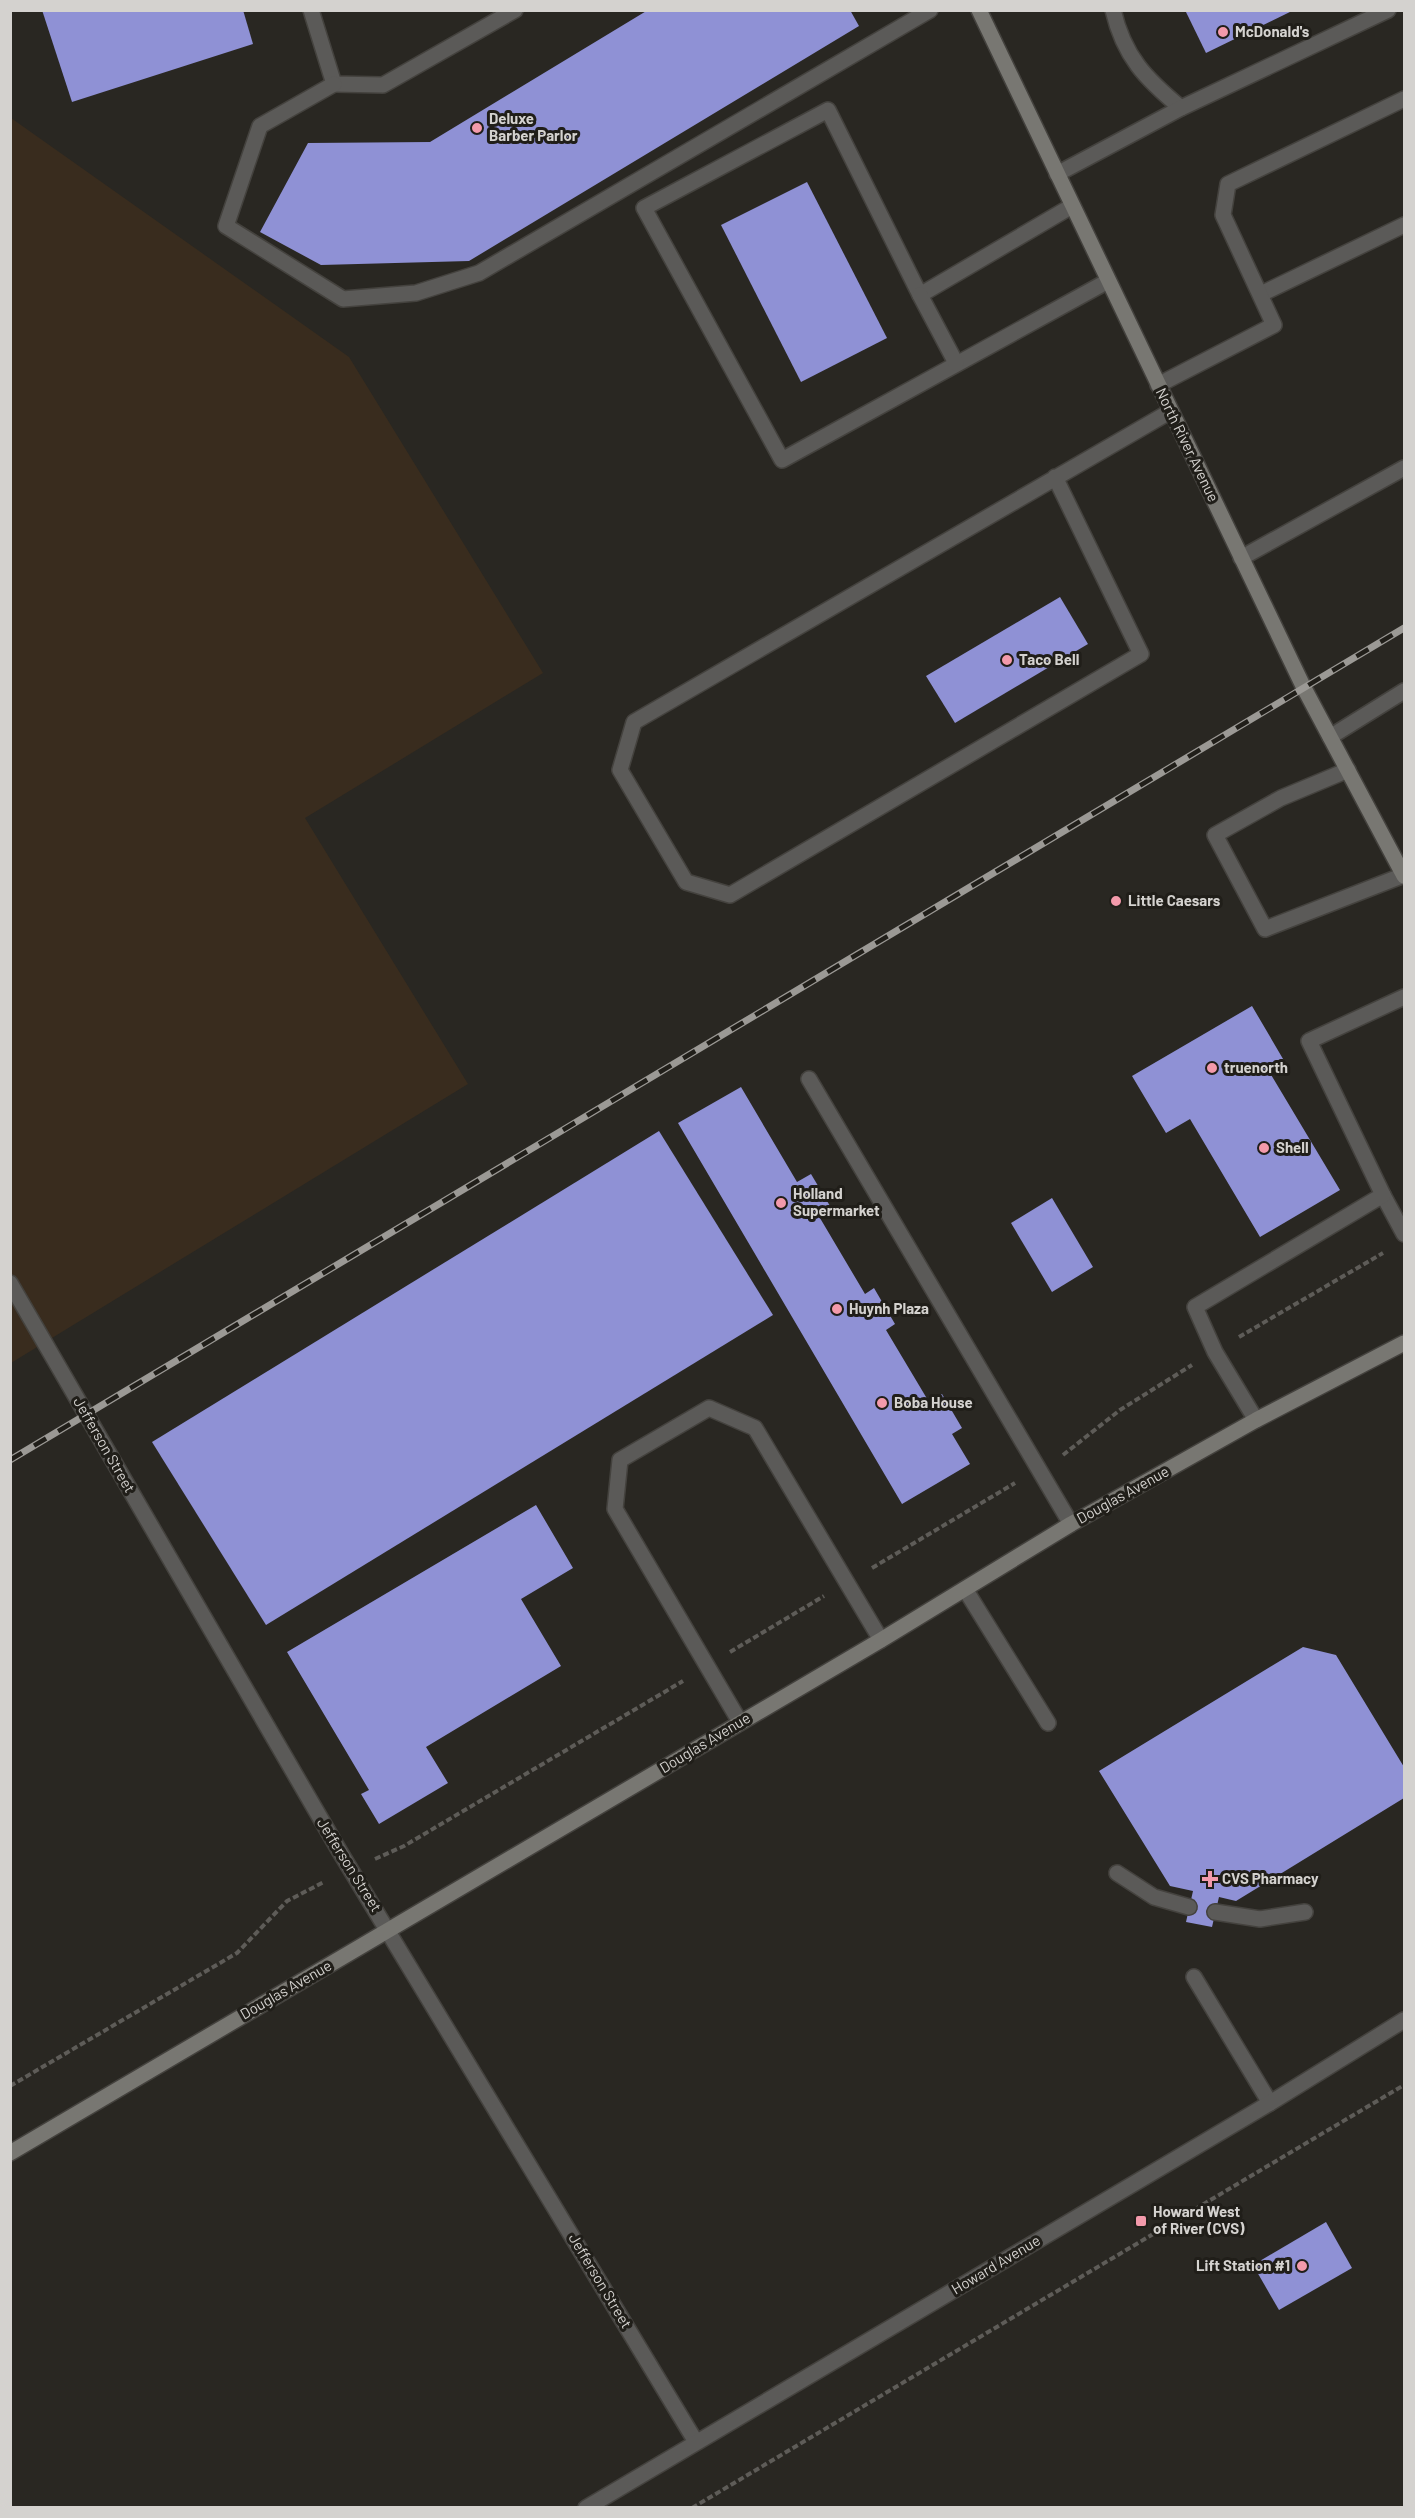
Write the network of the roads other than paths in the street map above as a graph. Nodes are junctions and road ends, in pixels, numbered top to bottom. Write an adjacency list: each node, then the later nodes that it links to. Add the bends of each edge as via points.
1 (515, 10): 7 (street, via 382,85)
2 (930, 10): 7 (street, via 479,273 416,292 343,299 226,226 260,126)
3 (1113, 10): 9 (street, via 1134,61 1150,82)
4 (1388, 10): 9 (street)
5 (312, 11): 7 (street)
6 (982, 12): 10 (street, North River Avenue)
7 (334, 84)
8 (1404, 99): 14 (street, via 1228,184 1223,215)
9 (1181, 108): 10 (street)
10 (1057, 174): 11 (street, North River Avenue)
11 (1072, 206): 13 (street, North River Avenue); 15 (street)
12 (1404, 225): 14 (street)
13 (1108, 280): 16 (street); 17 (street, North River Avenue)
14 (1261, 294): 17 (street, via 1274,325)
15 (920, 295): 16 (street); 16 (street, via 828,110 644,208 782,460)
16 (956, 363)
17 (1158, 385): 18 (street, North River Avenue)
18 (1171, 411): 20 (street); 21 (street, North River Avenue)
19 (1404, 468): 21 (street)
20 (1055, 477): 20 (street, via 634,722 620,770 686,882 730,895 1141,654)
21 (1241, 558): 23 (street, North River Avenue)
22 (1404, 691): 23 (street)
23 (1330, 737): 24 (street, North River Avenue)
24 (1348, 770): 25 (street, North River Avenue); 25 (street, via 1281,798 1215,835 1264,929)
25 (1404, 875)
26 (1404, 997): 28 (street, via 1309,1041)
27 (808, 1079): 33 (street)
28 (1383, 1195): 29 (street); 32 (street, via 1195,1307 1215,1352)
29 (1404, 1234)
30 (10, 1283): 42 (street, Jefferson Street)
31 (1404, 1342): 32 (street, Douglas Avenue)
32 (1256, 1420): 33 (street, Douglas Avenue)
33 (1071, 1524): 34 (street, Douglas Avenue)
34 (965, 1589): 35 (street, Douglas Avenue); 37 (street)
35 (881, 1640): 36 (street, Douglas Avenue); 36 (street, via 754,1428 709,1408 620,1460 615,1509)
36 (740, 1722): 42 (street, Douglas Avenue)
37 (1048, 1723)
38 (1117, 1873): 39 (street, via 1154,1897)
39 (1189, 1907)
40 (1215, 1912): 41 (street, via 1260,1919)
41 (1305, 1912)
42 (389, 1930): 46 (street, Douglas Avenue); 47 (street, Jefferson Street)
43 (1194, 1977): 45 (street)
44 (1404, 2020): 45 (street, Howard Avenue)
45 (1270, 2103): 47 (street, Howard Avenue)
46 (10, 2153)
47 (696, 2442): 48 (street, Howard Avenue)
48 (586, 2508)

